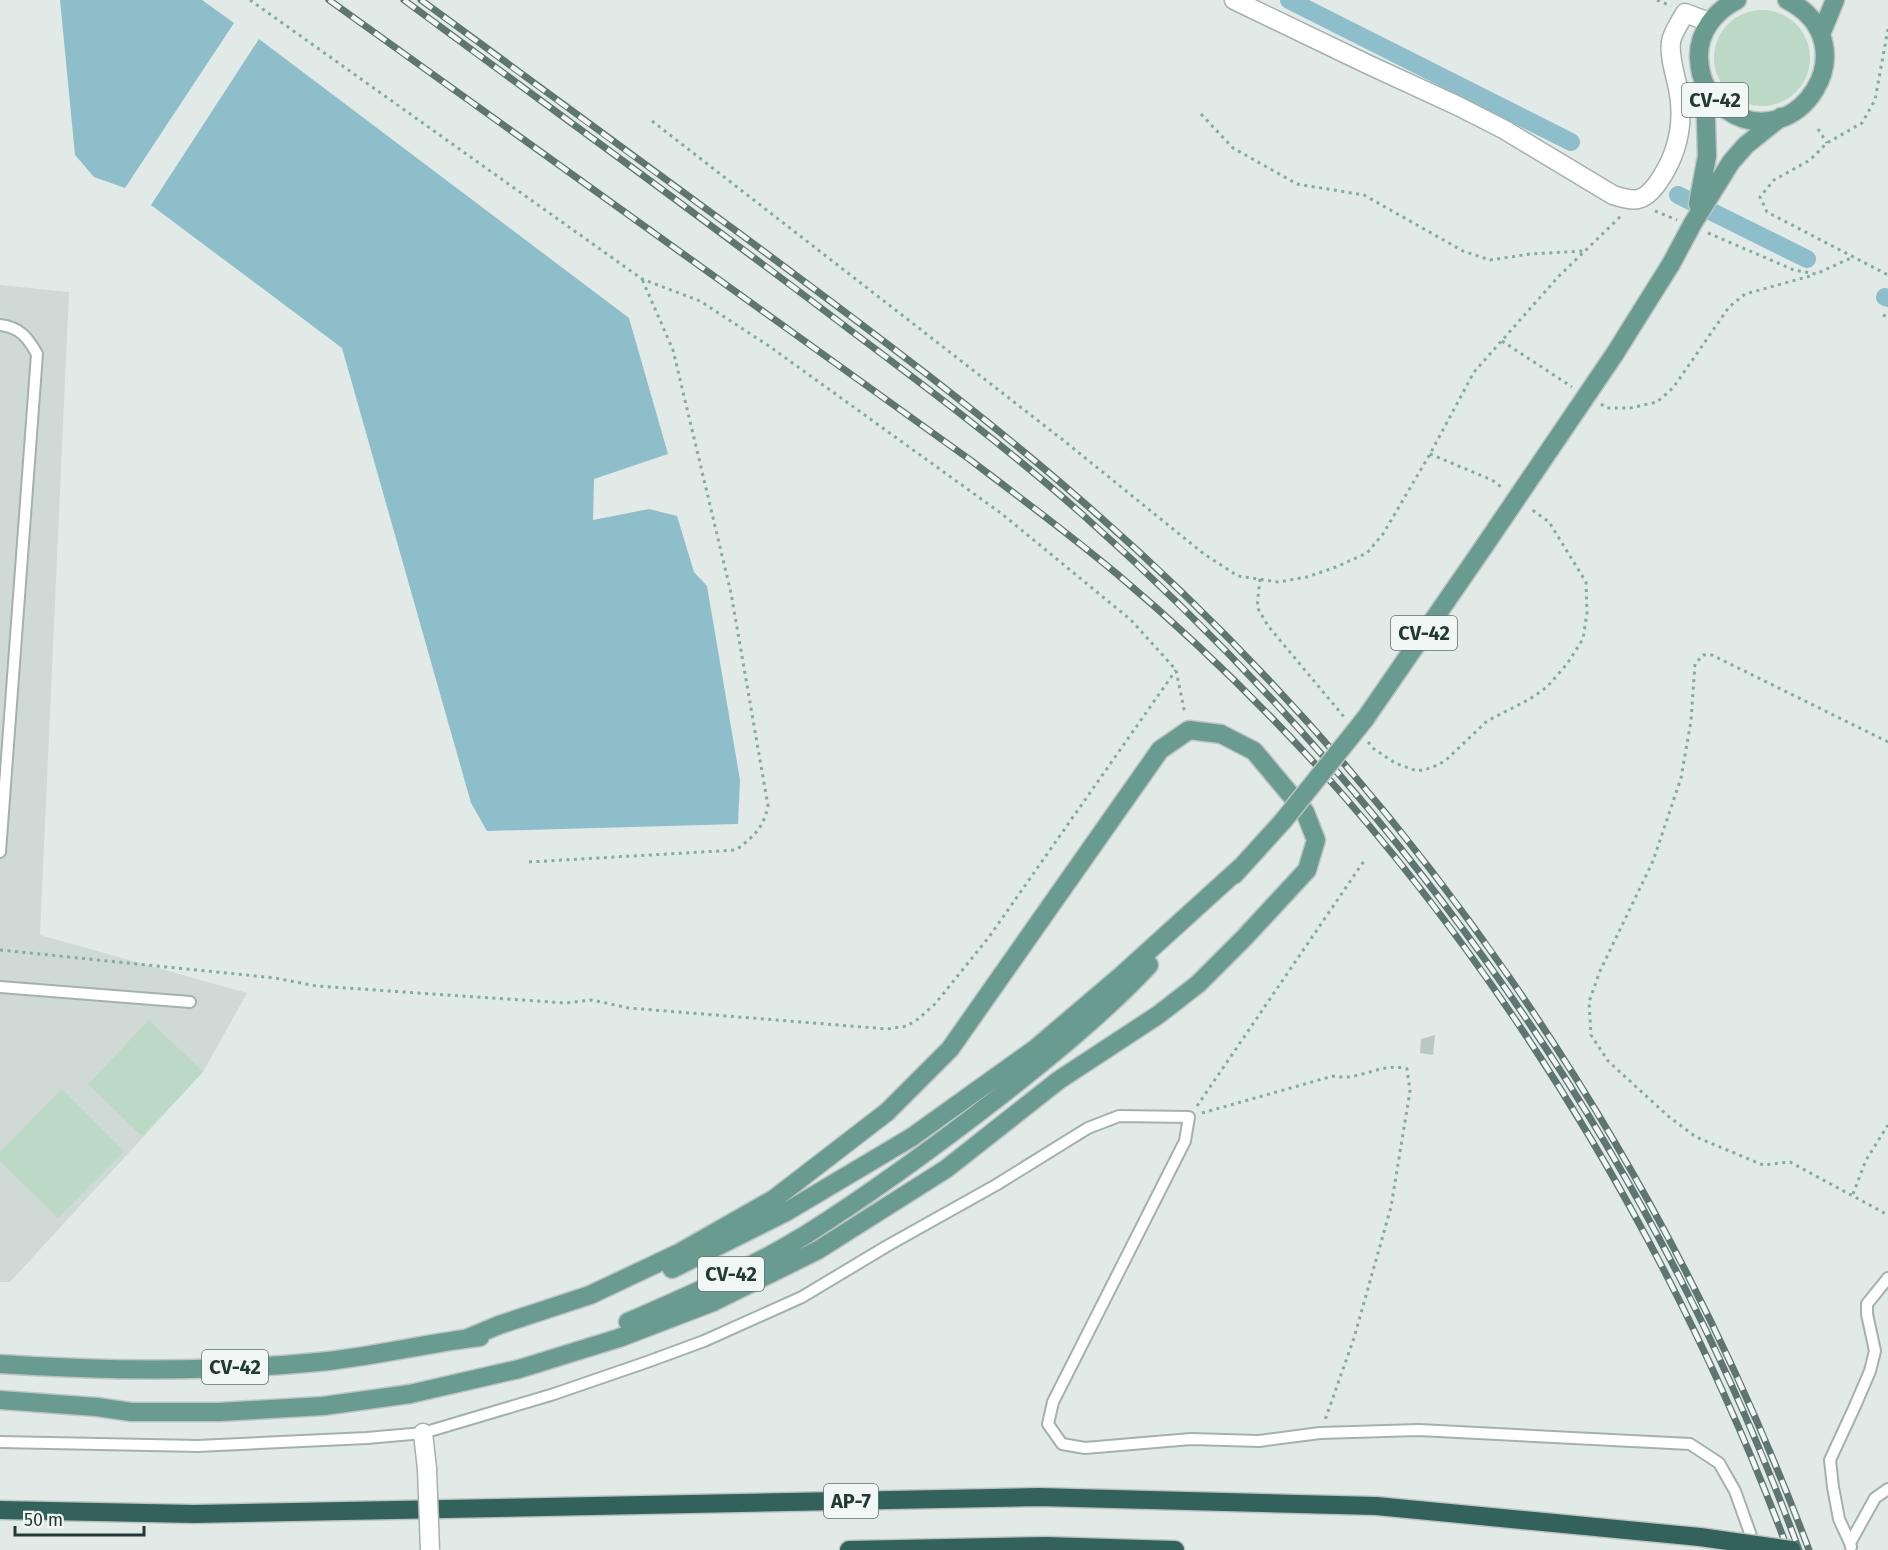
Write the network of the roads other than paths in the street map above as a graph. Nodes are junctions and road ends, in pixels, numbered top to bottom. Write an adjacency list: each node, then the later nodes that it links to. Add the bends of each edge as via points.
1 (1234, 0): 5 (street, via 1458,106 1630,201 1643,198 1670,166 1681,126 1671,41 1685,13)
2 (1737, 0): 5 (main road)
3 (1787, 0): 6 (main road, via 1812,18)
4 (1835, 0): 6 (main road)
5 (1709, 22): 7 (main road, CV-42, via 1698,54)
6 (1821, 34): 8 (main road, CV-42, via 1824,71 1817,89 1805,104)
7 (1705, 87): 8 (main road, CV-42, via 1717,103 1733,114 1752,120); 9 (main road, CV-42)
8 (1781, 117): 9 (main road, CV-42)
9 (1711, 179): 12 (main road, CV-42, bridge, via 1695,227 1483,548 1365,719)
10 (0, 325): 11 (lane, via 18,329 37,354)
11 (0, 852)
12 (1241, 867): 16 (main road, CV-42, via 1035,1049 912,1137 786,1212 687,1263 503,1335); 19 (main road, CV-42, via 1131,985 1044,1061 929,1152 805,1235 704,1289 613,1329 516,1362 407,1387 218,1404 133,1402)
13 (0, 987): 14 (lane)
14 (190, 1002)
15 (1888, 1278): 24 (lane, via 1867,1304 1875,1351 1870,1371 1830,1460 1839,1519)
16 (468, 1338): 17 (main road, CV-42, via 338,1360 215,1369); 19 (main road, via 590,1295 680,1253 774,1199 887,1112 950,1049 1160,750 1189,730 1221,734 1254,751 1305,812 1316,840 1306,870 1198,984 1059,1080 946,1169 818,1250 713,1302 519,1370 410,1394 323,1406 230,1411 131,1412)
17 (0, 1364)
18 (0, 1400): 19 (main road, CV-42)
19 (97, 1407)
20 (423, 1433): 21 (lane, via 198,1446); 25 (street, bridge); 28 (lane, via 647,1362 802,1297 1088,1128 1119,1116 1189,1117 1185,1141 1053,1402 1048,1424 1062,1444 1085,1448 1191,1439 1259,1441 1320,1433 1419,1430 1690,1444 1719,1463 1735,1491)
21 (0, 1442)
22 (1888, 1489): 24 (lane, via 1875,1498)
23 (0, 1510): 29 (highway, AP-7, bridge, via 194,1514 1038,1497 1376,1506 1700,1537)
24 (1851, 1547)
25 (430, 1550)
26 (849, 1550): 27 (highway, AP-7, via 1046,1546)
27 (1174, 1550)
28 (1756, 1550)
29 (1791, 1550)

